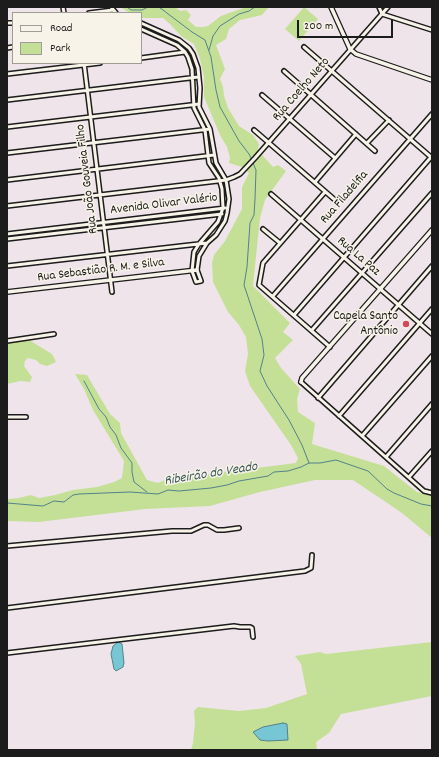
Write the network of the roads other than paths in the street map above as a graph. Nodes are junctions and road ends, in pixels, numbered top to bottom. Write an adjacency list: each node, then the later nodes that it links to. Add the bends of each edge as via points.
1 (331, 7): 13 (street)
2 (379, 7): 6 (street)
3 (388, 7): 6 (street, Rua Coelho Neto)
4 (115, 11): 5 (street)
5 (102, 12)
6 (382, 14): 10 (street); 13 (street, Rua Coelho Neto)
7 (142, 22): 8 (street)
8 (156, 29): 11 (street); 14 (street, via 180,40)
9 (142, 30): 11 (street)
10 (432, 30)
11 (145, 31): 15 (street, via 176,45)
12 (304, 47): 18 (street)
13 (350, 49): 18 (street, Rua Coelho Neto); 23 (street, via 361,56)
14 (190, 50): 15 (street); 21 (street, via 196,61)
15 (185, 52): 16 (street); 22 (street)
16 (142, 58)
17 (84, 64): 20 (street); 24 (street, Rua João Gouveia Filho)
18 (332, 70): 26 (street, Rua Coelho Neto); 33 (street)
19 (284, 71): 26 (street)
20 (7, 74)
21 (198, 77): 22 (street); 28 (street)
22 (192, 78): 24 (street); 29 (street)
23 (432, 80)
24 (87, 91): 27 (street); 31 (street, Rua João Gouveia Filho)
25 (262, 94): 32 (street)
26 (312, 94): 32 (street, Rua Coelho Neto); 38 (street)
27 (7, 100)
28 (199, 104): 29 (street); 35 (street)
29 (193, 105): 31 (street); 36 (street)
30 (432, 114): 39 (street, Rua Filadelfia)
31 (90, 117): 34 (street); 40 (street, Rua João Gouveia Filho)
32 (290, 120): 41 (street, Rua Coelho Neto); 48 (street)
33 (389, 120): 39 (street); 42 (street)
34 (7, 127)
35 (210, 129): 36 (street); 45 (street)
36 (205, 130): 40 (street); 46 (street)
37 (254, 130): 41 (street)
38 (356, 134): 42 (street); 48 (street)
39 (410, 138): 47 (street); 70 (street, Rua Filadelfia)
40 (94, 143): 44 (street); 49 (street, Rua João Gouveia Filho)
41 (268, 143): 52 (street, Rua Coelho Neto, via 240,174); 53 (street)
42 (367, 143): 43 (street)
43 (375, 151)
44 (7, 153)
45 (214, 155): 46 (street); 52 (street)
46 (209, 156): 49 (street); 51 (street, via 210,166)
47 (432, 157): 76 (street)
48 (335, 158): 53 (street)
49 (97, 169): 50 (street); 57 (street, Rua João Gouveia Filho)
50 (7, 180)
51 (220, 180): 52 (street); 57 (street); 61 (street)
52 (226, 180): 60 (street)
53 (315, 182): 54 (street)
54 (325, 192): 58 (street); 64 (street)
55 (432, 193): 81 (street)
56 (271, 194): 64 (street, Rua La Paz)
57 (100, 195): 59 (street); 65 (street, Rua João Gouveia Filho)
58 (335, 200)
59 (7, 206)
60 (228, 207): 61 (street, Avenida Olivar Valério); 62 (street)
61 (223, 208): 63 (street); 65 (street, Avenida Olivar Valério)
62 (227, 213): 63 (street); 72 (street, via 220,228)
63 (222, 214): 66 (street); 74 (street)
64 (301, 220): 70 (street, Rua La Paz); 73 (street)
65 (103, 222): 66 (street, Rua João Gouveia Filho); 69 (street, Avenida Olivar Valério)
66 (103, 227): 71 (street); 75 (street, Rua João Gouveia Filho)
67 (263, 229): 73 (street)
68 (432, 230): 83 (street)
69 (7, 234)
70 (322, 238): 76 (street, Rua La Paz); 86 (street, Rua Filadelfia)
71 (7, 239)
72 (208, 243): 74 (street); 79 (street, via 199,256)
73 (280, 243): 86 (street, via 262,263 259,285)
74 (199, 244): 75 (street); 80 (street, via 194,252)
75 (107, 255): 77 (street); 82 (street, Rua João Gouveia Filho)
76 (344, 258): 81 (street, Rua La Paz); 89 (street)
77 (7, 266)
78 (432, 266): 87 (street)
79 (197, 270): 80 (street, Rua Sebastião R. M. e Silva); 80 (street, via 201,281 196,282)
80 (192, 271): 82 (street, Rua Sebastião R. M. e Silva)
81 (361, 273): 83 (street, Rua La Paz); 91 (street)
82 (110, 280): 84 (street, Rua Sebastião R. M. e Silva); 85 (street, Rua João Gouveia Filho)
83 (380, 289): 87 (street, Rua La Paz); 95 (street)
84 (7, 292)
85 (112, 292)
86 (273, 296): 89 (street)
87 (398, 305): 90 (street, Rua La Paz); 98 (street)
88 (432, 309): 90 (street)
89 (294, 315): 91 (street)
90 (420, 324): 93 (street, Rua La Paz); 101 (street)
91 (312, 330): 95 (street)
92 (54, 334): 94 (street)
93 (432, 334)
94 (7, 341)
95 (330, 347): 97 (street)
96 (432, 356): 103 (street)
97 (301, 382): 98 (street)
98 (318, 398): 101 (street)
99 (432, 404): 105 (street)
100 (26, 416): 102 (street)
101 (339, 416): 103 (street)
102 (7, 417)
103 (362, 436): 105 (street)
104 (432, 451): 106 (street)
105 (386, 457): 106 (street)
106 (409, 477): 107 (street, via 424,491)
107 (432, 493)
108 (239, 528): 109 (street, via 217,530 204,525 191,531)
109 (7, 546)
110 (312, 555): 111 (street, via 311,568 305,571)
111 (7, 608)
112 (253, 637): 113 (street, via 252,628 234,626)
113 (7, 652)

